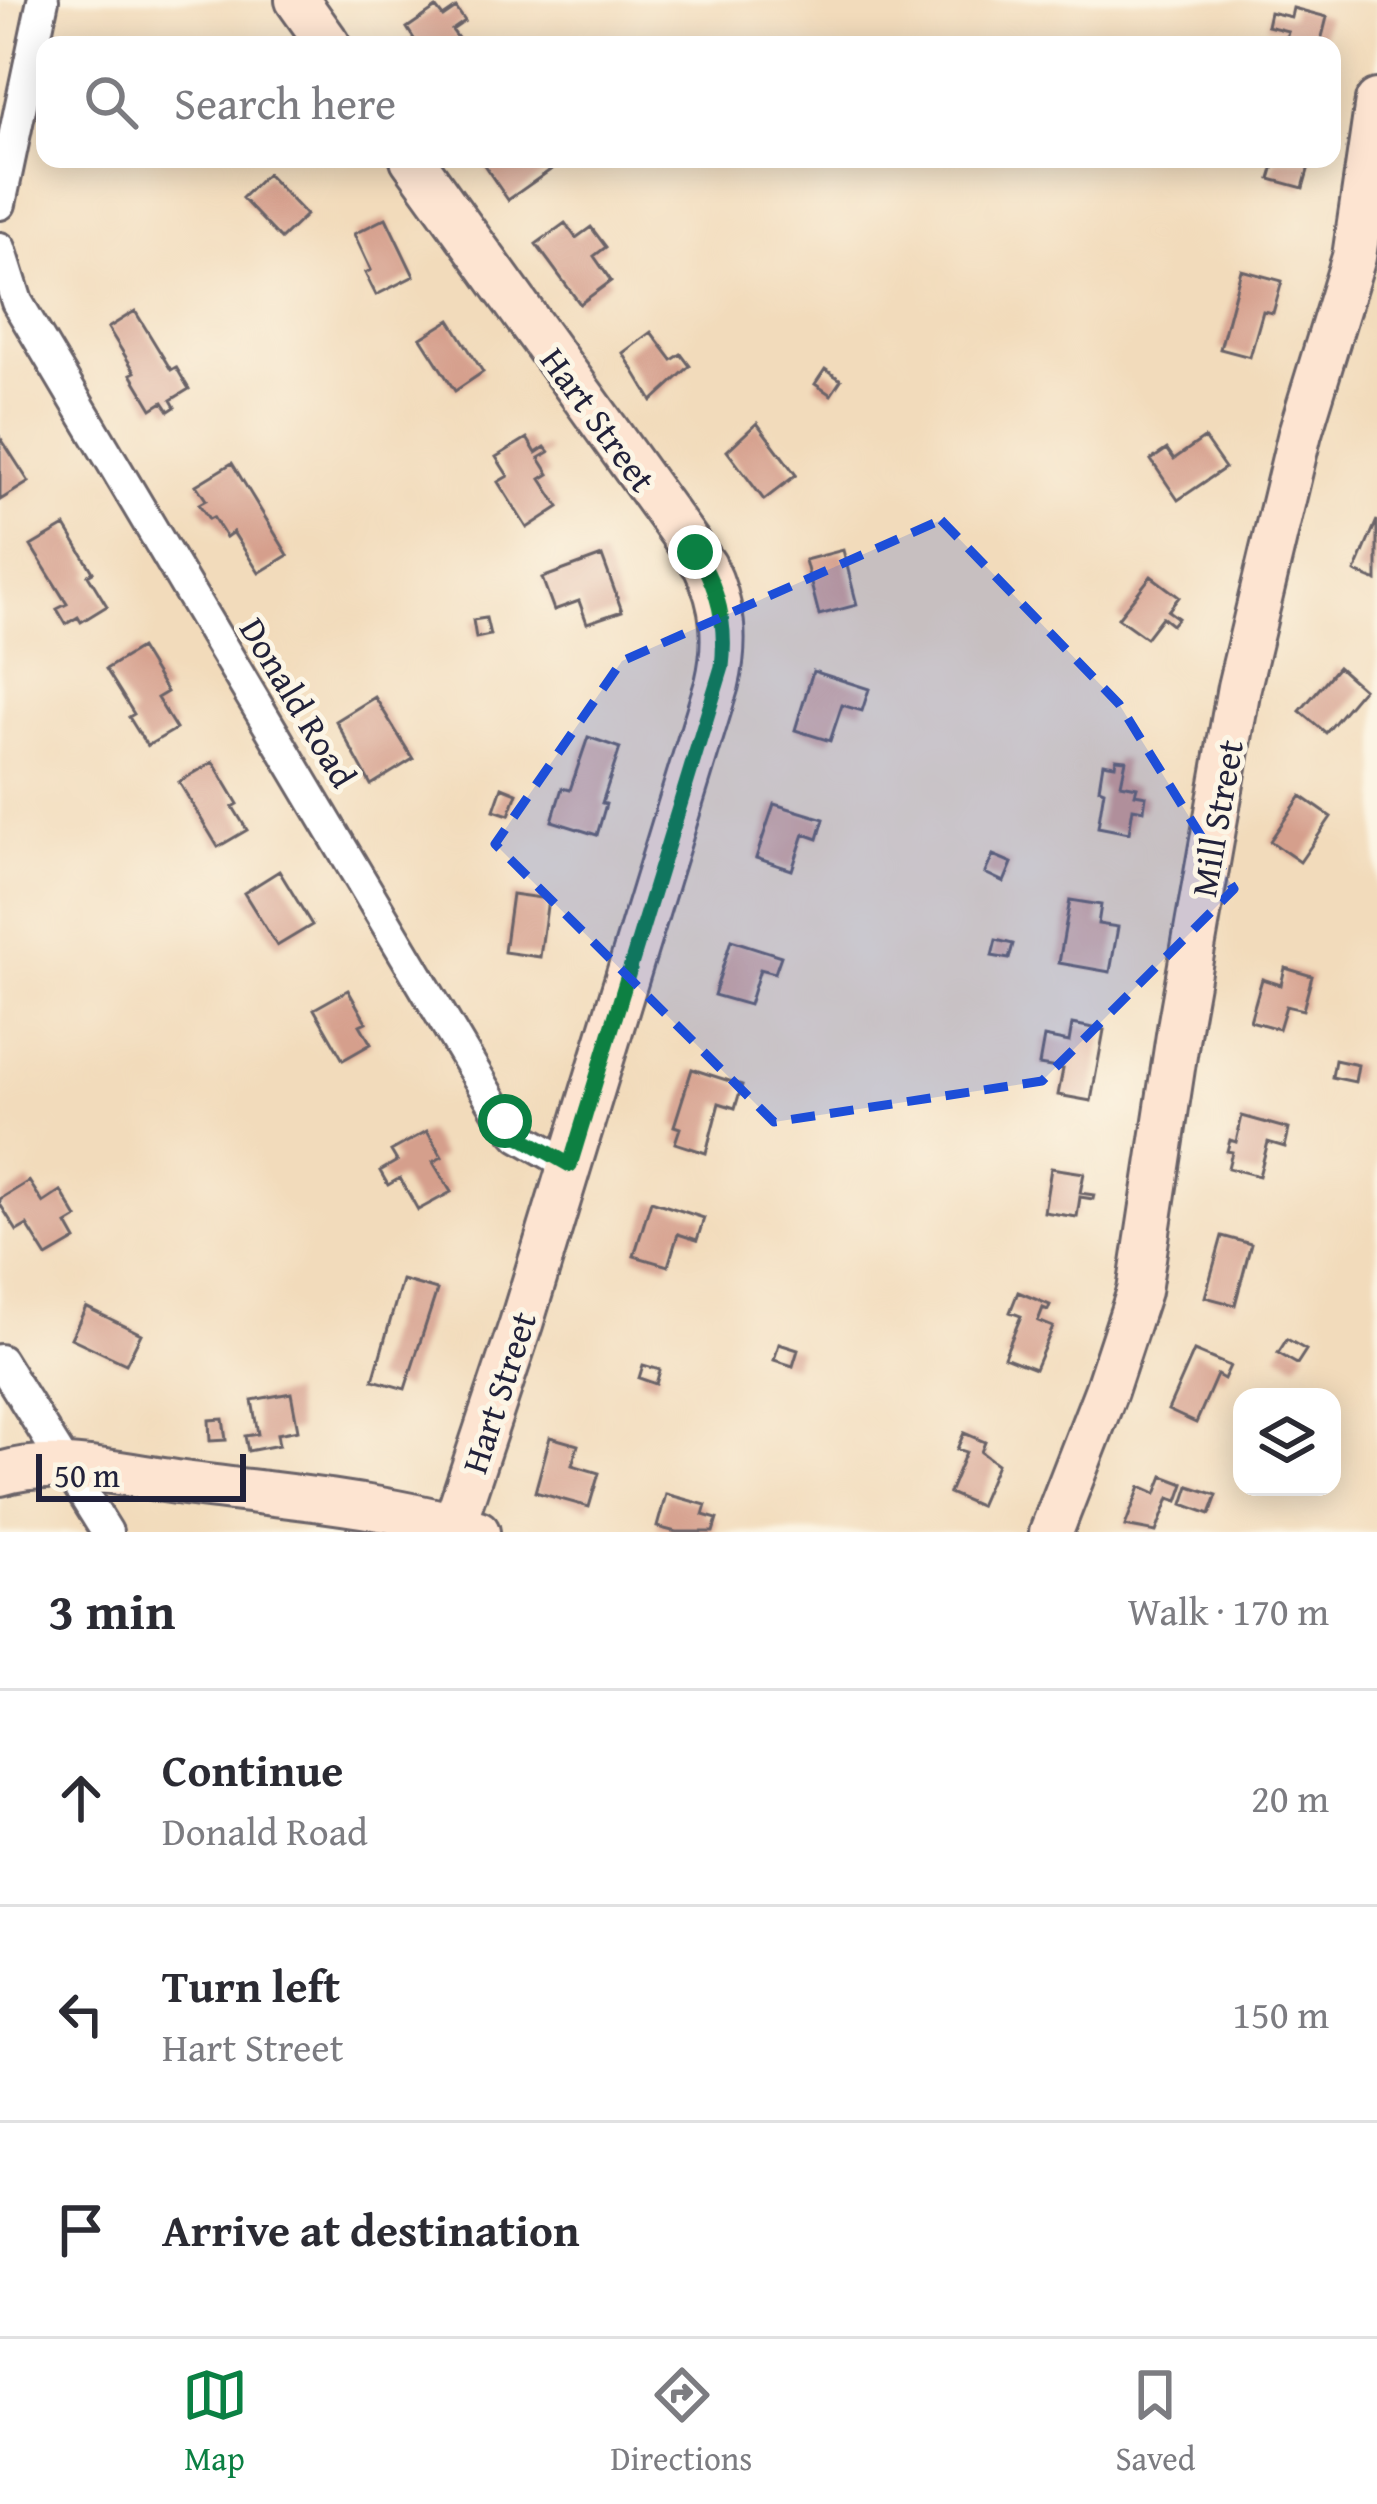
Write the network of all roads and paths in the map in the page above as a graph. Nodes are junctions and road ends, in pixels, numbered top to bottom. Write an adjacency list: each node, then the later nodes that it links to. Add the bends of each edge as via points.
1 (43, 0): 6 (street)
2 (297, 0): 3 (street)
3 (323, 36)
4 (1375, 124): 14 (street, Mill Street, via 1354,257 1300,433 1238,686 1138,1291)
5 (418, 168): 8 (street, Hart Street, via 705,566 722,615 718,684)
6 (0, 204)
7 (0, 248): 8 (street, Donald Road, via 17,302 501,1116)
8 (570, 1165): 12 (street, Hart Street)
9 (0, 1360): 10 (street)
10 (66, 1468): 11 (street); 12 (street); 13 (street)
11 (0, 1474)
12 (466, 1528)
13 (106, 1532)
14 (1051, 1532)

